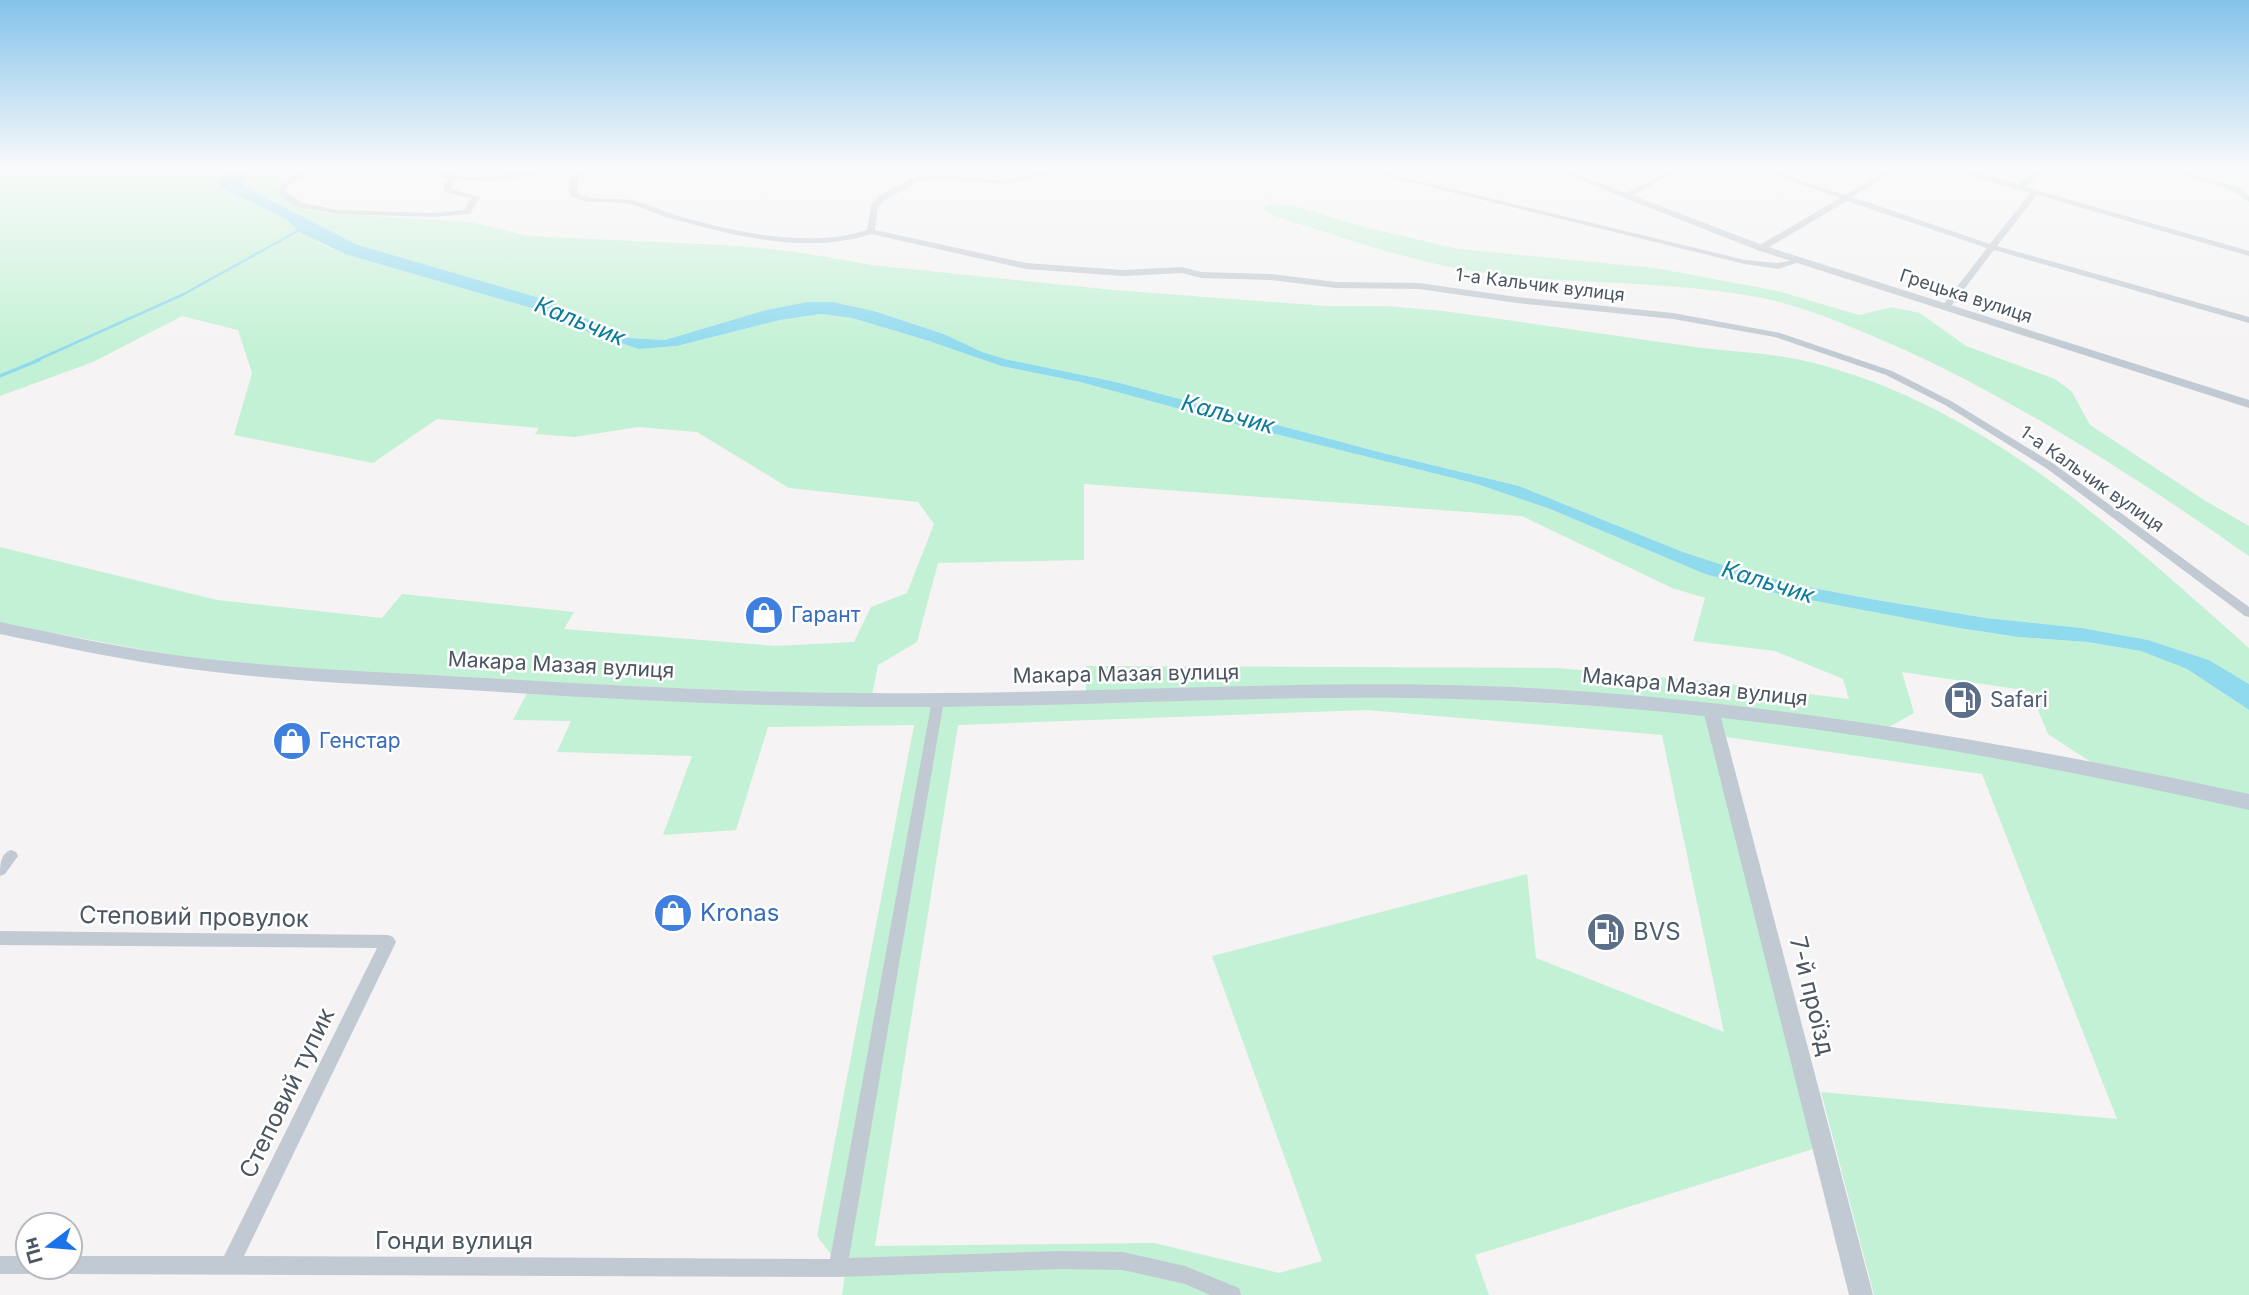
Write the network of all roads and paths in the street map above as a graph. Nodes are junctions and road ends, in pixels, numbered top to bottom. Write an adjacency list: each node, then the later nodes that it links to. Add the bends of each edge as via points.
1 (735, 230): 8 (street, 1-а Кальчик вулиця, via 832,241)
2 (1615, 230): 12 (street, via 1745,262 1778,266)
3 (1715, 230): 10 (street, Грецька вулиця)
4 (1792, 230): 10 (street)
5 (1942, 230): 9 (street)
6 (2005, 230): 9 (street)
7 (2166, 230): 11 (street)
8 (871, 231): 16 (street, 1-а Кальчик вулиця, via 1046,269 1123,274 1182,270 1335,285 1419,286 1672,316 1777,335 1881,370 1948,404 2050,466)
9 (1992, 247): 13 (street); 14 (street)
10 (1761, 248): 12 (street, Грецька вулиця)
11 (2249, 254)
12 (1799, 261): 13 (street, Грецька вулиця)
13 (1945, 307): 15 (street, Грецька вулиця)
14 (2249, 320)
15 (2249, 404)
16 (2249, 613)
17 (0, 628): 18 (main road, Макара Мазая вулиця, via 121,653 286,673 809,699)
18 (938, 700): 19 (main road, Макара Мазая вулиця, via 1383,691 1590,698); 27 (street)
19 (1711, 709): 20 (main road, Макара Мазая вулиця, via 2018,753); 29 (street, 7-й проїзд)
20 (2249, 802)
21 (6, 856): 22 (street)
22 (0, 870)
23 (0, 938): 24 (street, Степовий провулок)
24 (388, 942): 26 (street, Степовий тупик)
25 (84, 1265): 26 (street, Гонди вулиця)
26 (229, 1267): 27 (street, Гонди вулиця)
27 (838, 1268): 28 (street, Гонди вулиця, via 1123,1261 1185,1275)
28 (1232, 1295)
29 (1861, 1295)

